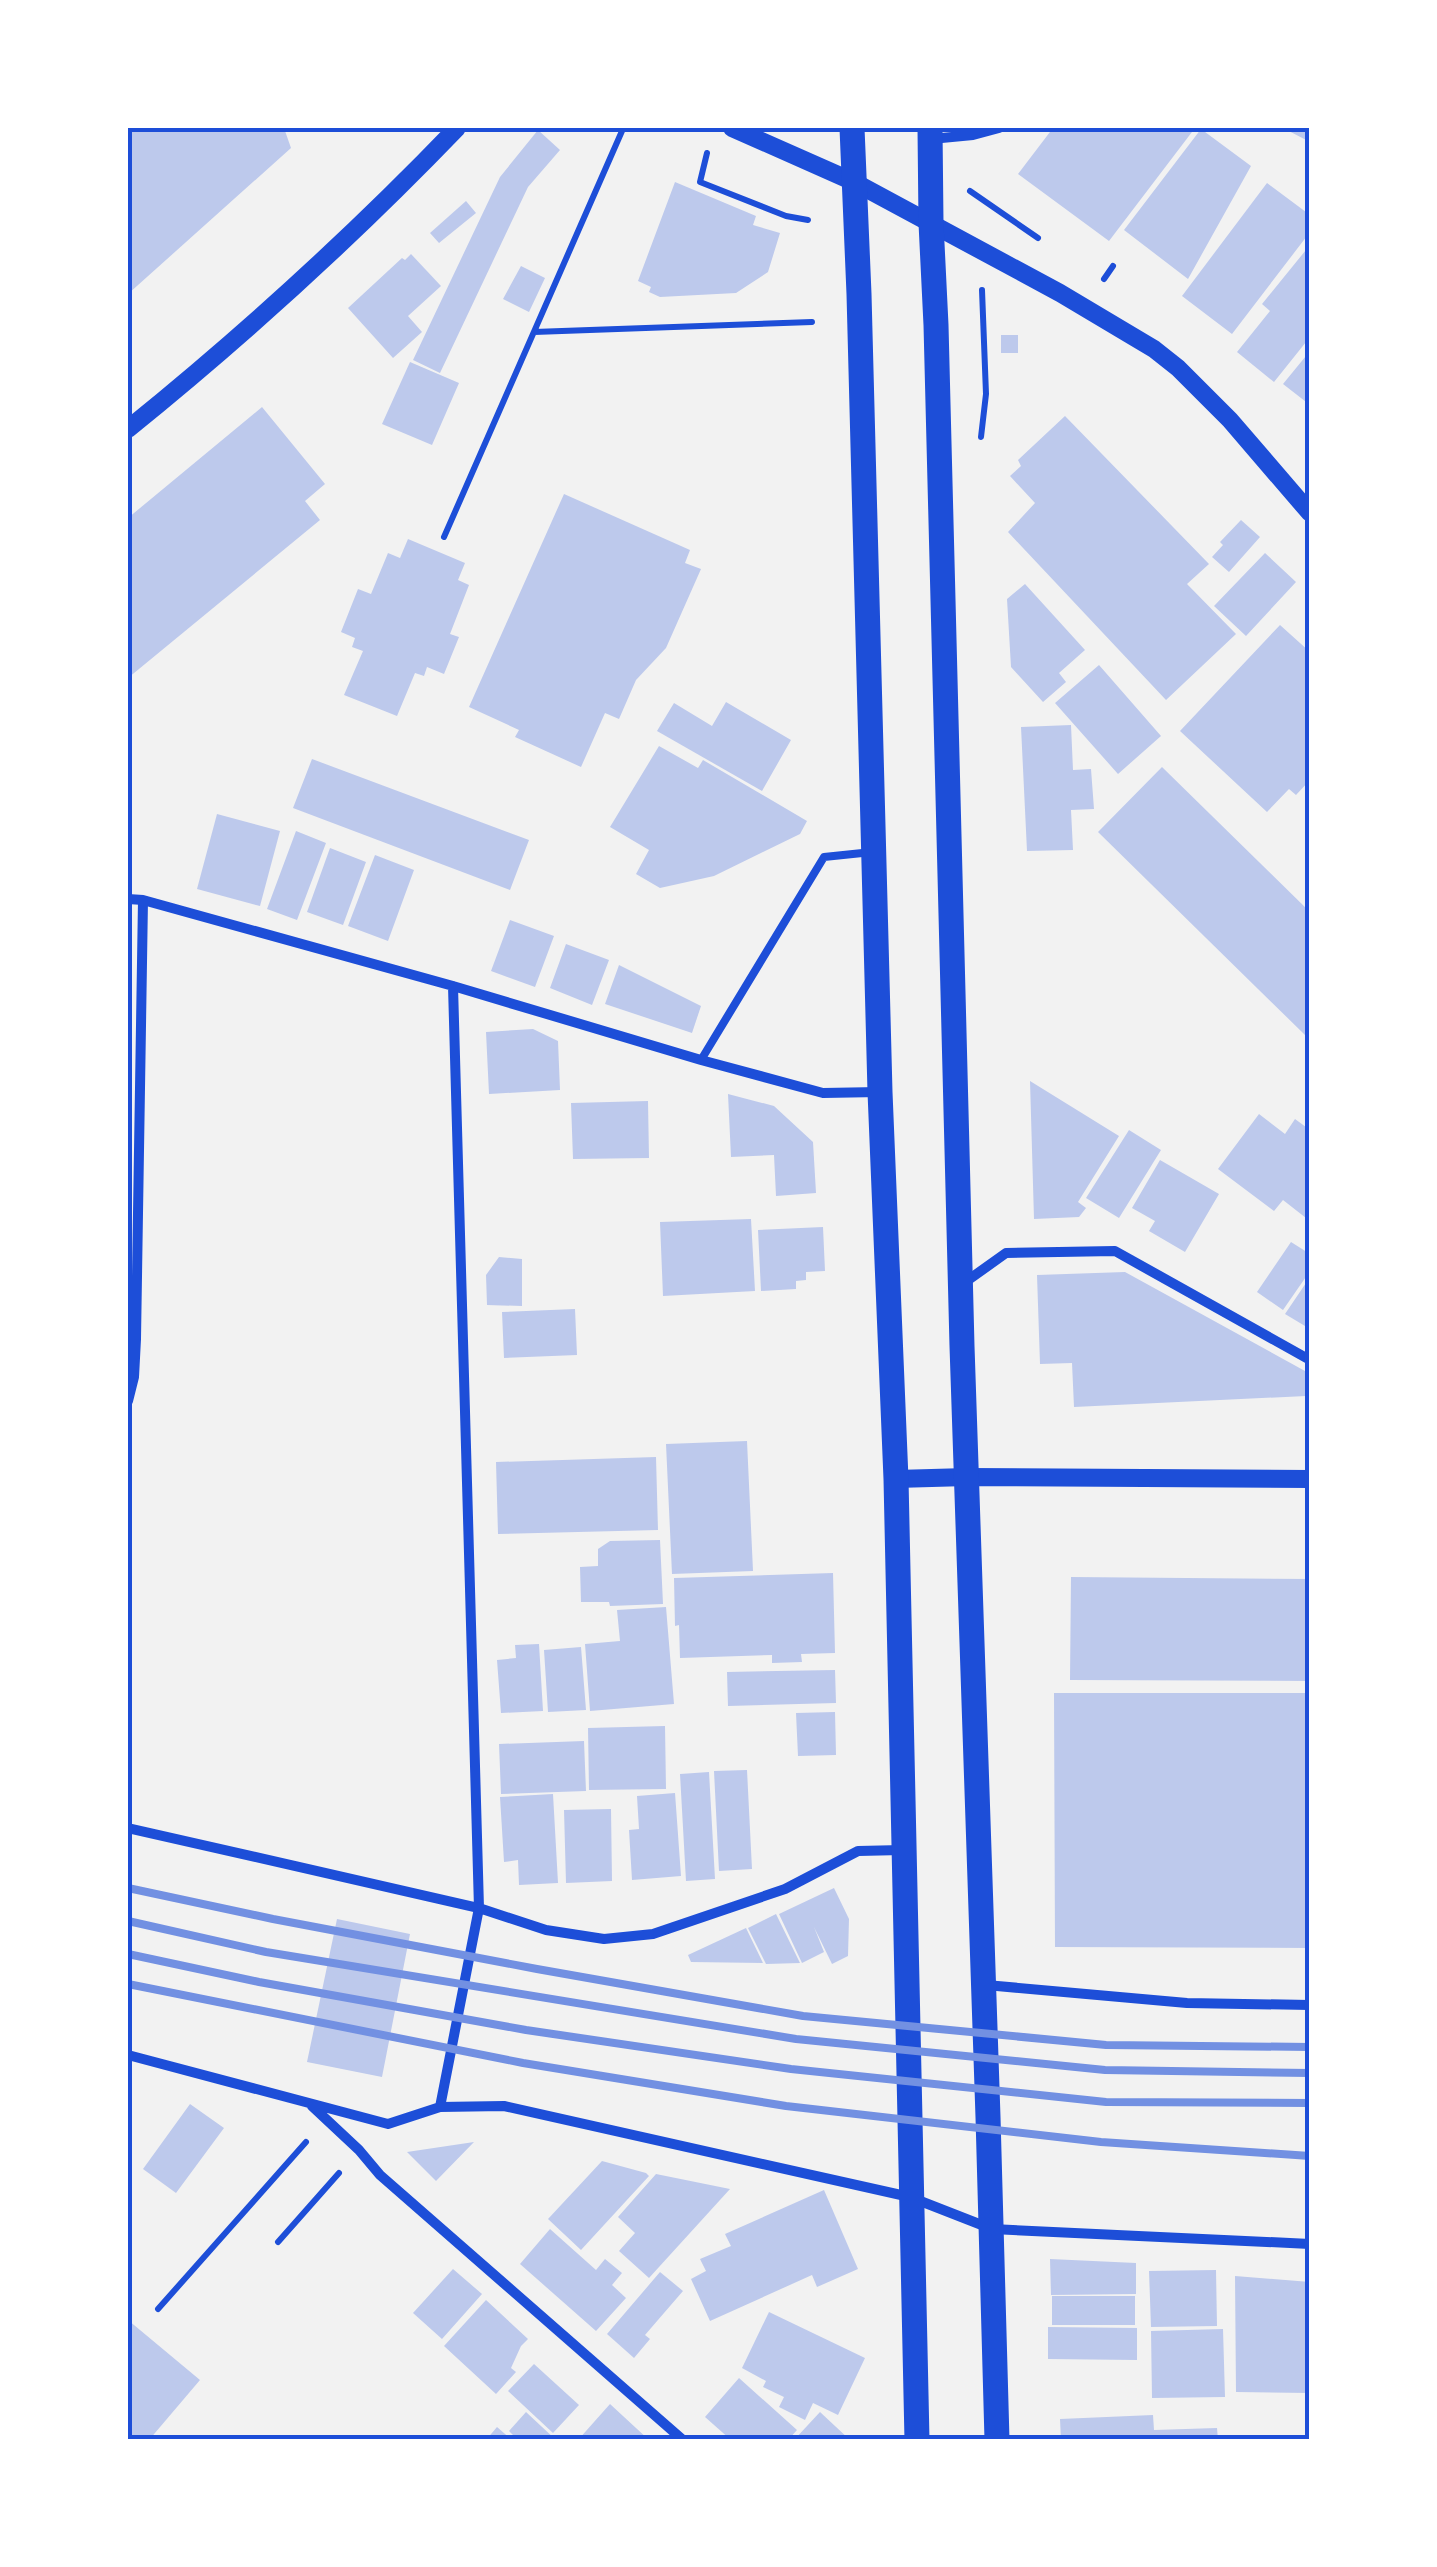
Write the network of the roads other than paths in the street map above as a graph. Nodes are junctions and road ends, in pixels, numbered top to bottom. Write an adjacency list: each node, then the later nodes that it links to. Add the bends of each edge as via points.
1 (457, 128): 8 (street, via 318,264)
2 (732, 128): 6 (street)
3 (852, 128): 6 (main road)
4 (999, 128): 5 (street, via 973,136)
5 (930, 133): 7 (main road)
6 (854, 182): 7 (street); 10 (main road)
7 (931, 224): 9 (street, via 1154,349 1230,420); 16 (main road)
8 (128, 429)
9 (1310, 512)
10 (874, 852): 14 (lane, via 824,857); 15 (main road)
11 (128, 898): 12 (street)
12 (143, 900): 13 (street); 17 (street)
13 (453, 986): 14 (street); 25 (street)
14 (701, 1060): 15 (street, via 823,1093)
15 (880, 1092): 21 (main road)
16 (960, 1285): 18 (street, via 1006,1253 1115,1251); 20 (main road)
17 (132, 1339): 19 (street)
18 (1310, 1360)
19 (128, 1400)
20 (967, 1477): 21 (street); 22 (street); 26 (main road)
21 (896, 1479): 24 (main road)
22 (1310, 1479)
23 (128, 1828): 25 (street)
24 (902, 1850): 25 (street, via 858,1851 785,1888 653,1934 604,1940); 31 (main road)
25 (479, 1908): 30 (street)
26 (984, 1984): 27 (street, via 1186,2003); 32 (main road)
27 (1310, 2005)
28 (128, 2055): 29 (street)
29 (307, 2102): 30 (street, via 388,2124); 34 (street, via 380,2175)
30 (440, 2108): 31 (street, via 504,2106)
31 (910, 2198): 32 (street); 35 (main road)
32 (992, 2229): 33 (street); 36 (main road)
33 (1310, 2244)
34 (683, 2440)
35 (917, 2440)
36 (997, 2440)

